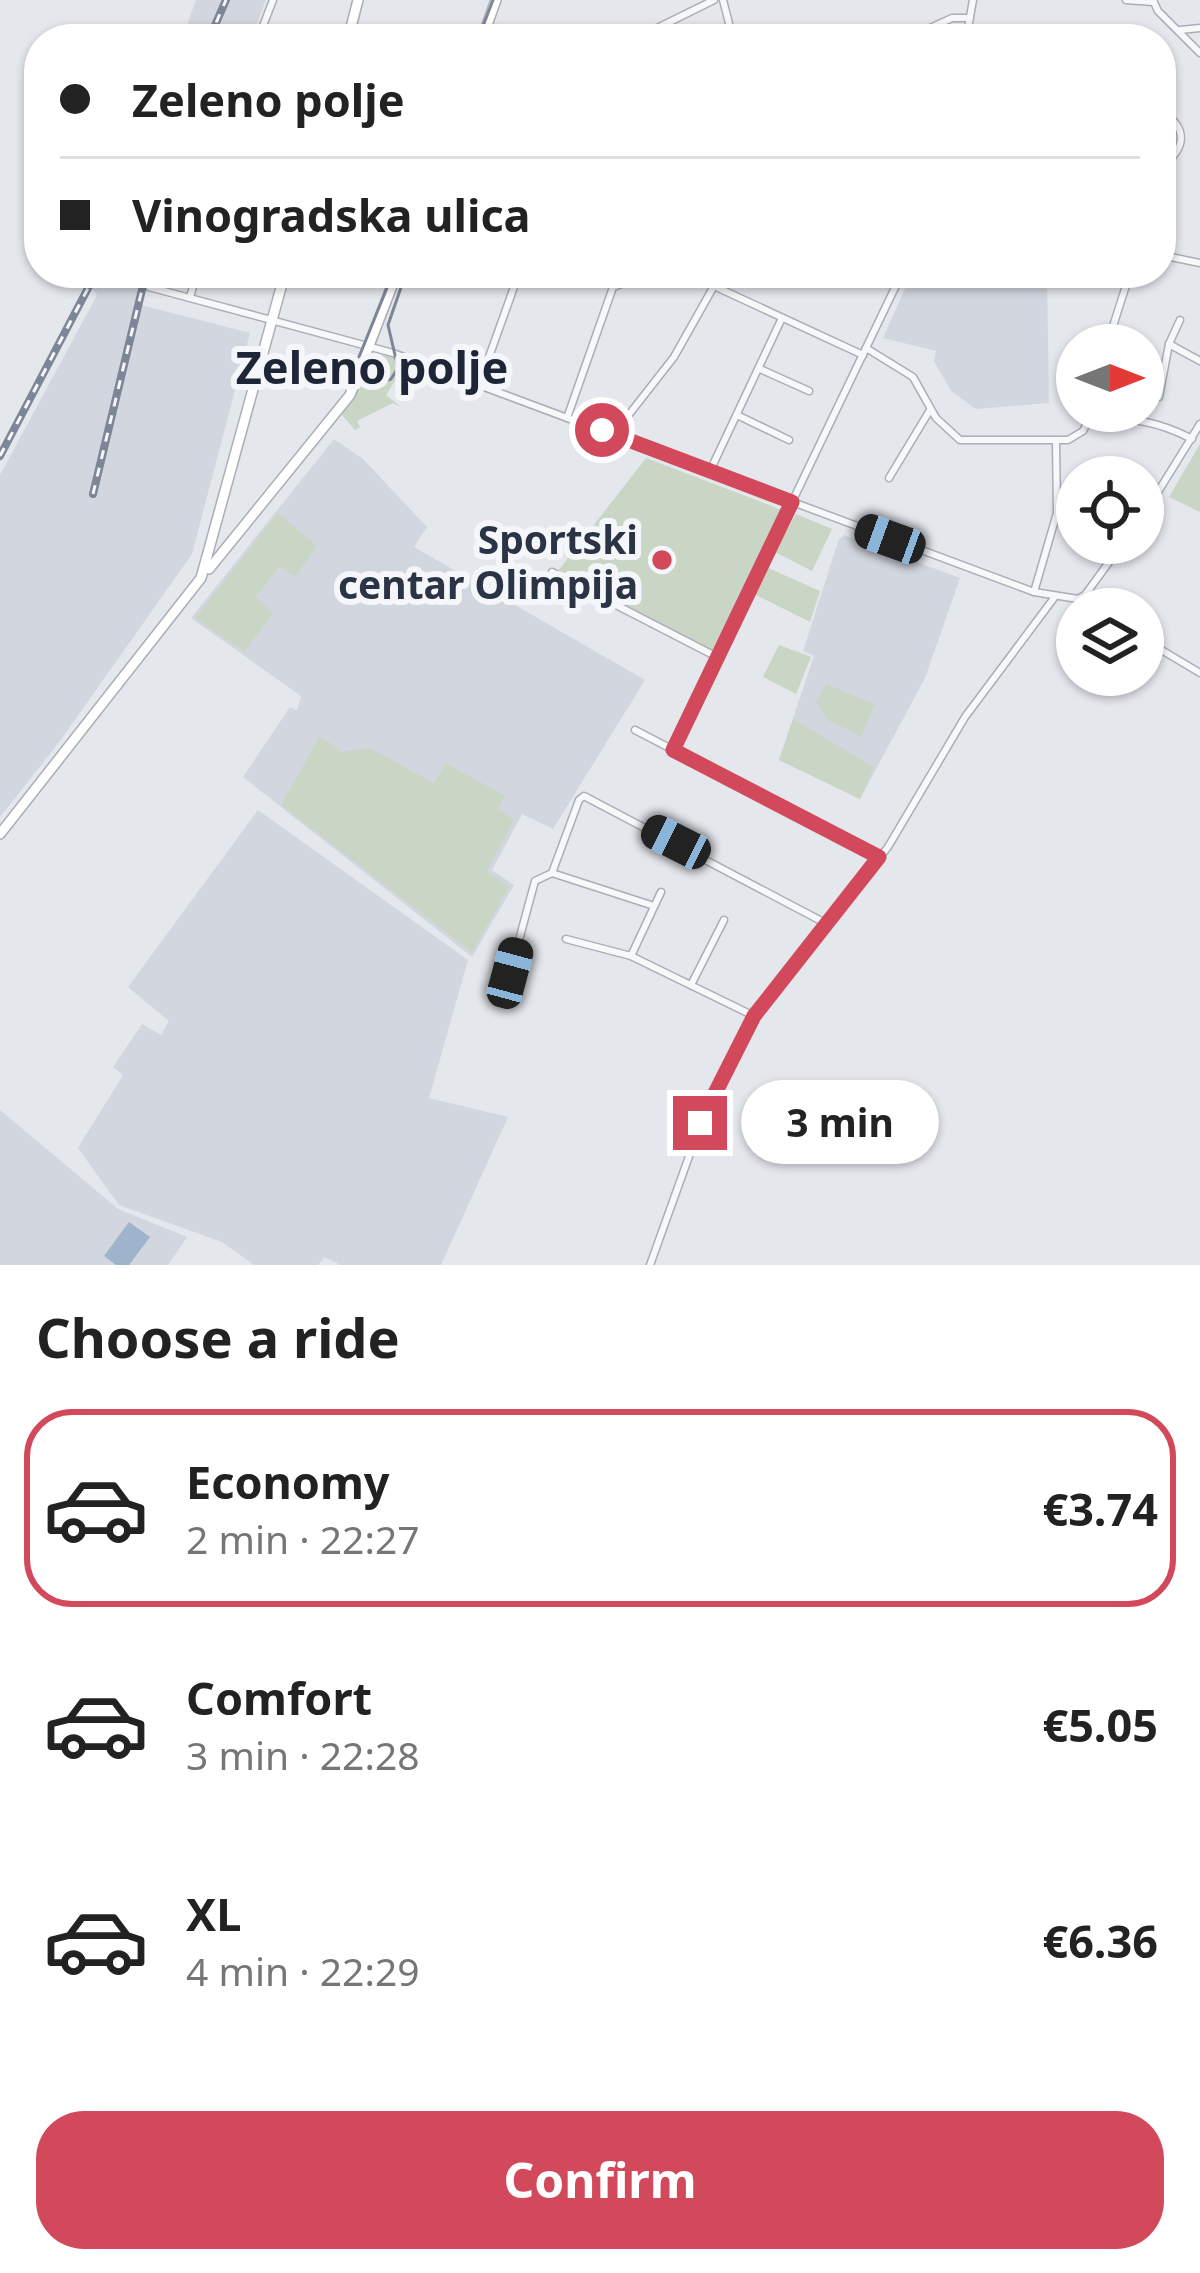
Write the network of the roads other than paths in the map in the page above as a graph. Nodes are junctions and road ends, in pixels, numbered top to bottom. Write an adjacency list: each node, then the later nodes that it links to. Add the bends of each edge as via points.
1 (718, 0): 6 (street)
2 (973, 0): 5 (street)
3 (1126, 0): 4 (street)
4 (1153, 1): 9 (street)
5 (970, 18): 7 (street); 8 (street)
6 (667, 24)
7 (939, 24)
8 (969, 24)
9 (1173, 24)
10 (1176, 28): 12 (street)
11 (1200, 28): 12 (street)
12 (1179, 31): 13 (street)
13 (1200, 53)
14 (1176, 124): 15 (street, via 1183,137)
15 (1176, 153)
16 (153, 288): 26 (street)
17 (192, 288): 26 (street)
18 (281, 288): 27 (main road)
19 (392, 288): 32 (main road)
20 (514, 288): 37 (street)
21 (613, 288): 41 (street)
22 (713, 288): 45 (street, via 652,391)
23 (718, 288): 28 (street)
24 (895, 288): 33 (street)
25 (1125, 288): 30 (street)
26 (190, 297): 27 (street)
27 (273, 318): 32 (street); 54 (main road)
28 (782, 318): 33 (street); 35 (street)
29 (1180, 320): 31 (street)
30 (1114, 324)
31 (1169, 344): 34 (street); 36 (street)
32 (371, 346): 37 (street); 54 (main road, via 345,402)
33 (865, 352): 39 (street, via 913,377); 52 (street)
34 (1200, 362)
35 (760, 369): 38 (street); 40 (street)
36 (1164, 370)
37 (479, 385): 41 (street)
38 (809, 391)
39 (930, 410): 48 (street, via 960,440); 50 (street)
40 (737, 415): 47 (street); 49 (street)
41 (568, 418): 45 (street)
42 (1200, 424): 46 (street)
43 (1164, 427): 46 (street)
44 (1078, 432): 48 (street)
45 (614, 435): 49 (street)
46 (1192, 439): 51 (street)
47 (789, 440)
48 (1056, 441): 55 (street, via 1057,513)
49 (710, 471): 52 (street)
50 (889, 478)
51 (1164, 483)
52 (792, 502): 55 (street); 58 (street)
53 (552, 572): 58 (street)
54 (201, 578): 62 (main road)
55 (1034, 592): 56 (street)
56 (1054, 598): 63 (street, via 965,717)
57 (1164, 652): 59 (street)
58 (719, 658): 61 (street)
59 (1200, 673)
60 (635, 730): 61 (street)
61 (673, 750): 63 (street)
62 (0, 834)
63 (879, 857): 68 (street)
64 (551, 873): 66 (street); 68 (street, via 584,796); 71 (street, via 535,881)
65 (661, 892): 66 (street)
66 (654, 906): 70 (street)
67 (724, 920): 72 (street)
68 (827, 924): 73 (street)
69 (566, 939): 70 (street)
70 (631, 956): 72 (street)
71 (510, 973)
72 (691, 986): 73 (street)
73 (754, 1016): 74 (street, via 700,1123)
74 (650, 1265)

